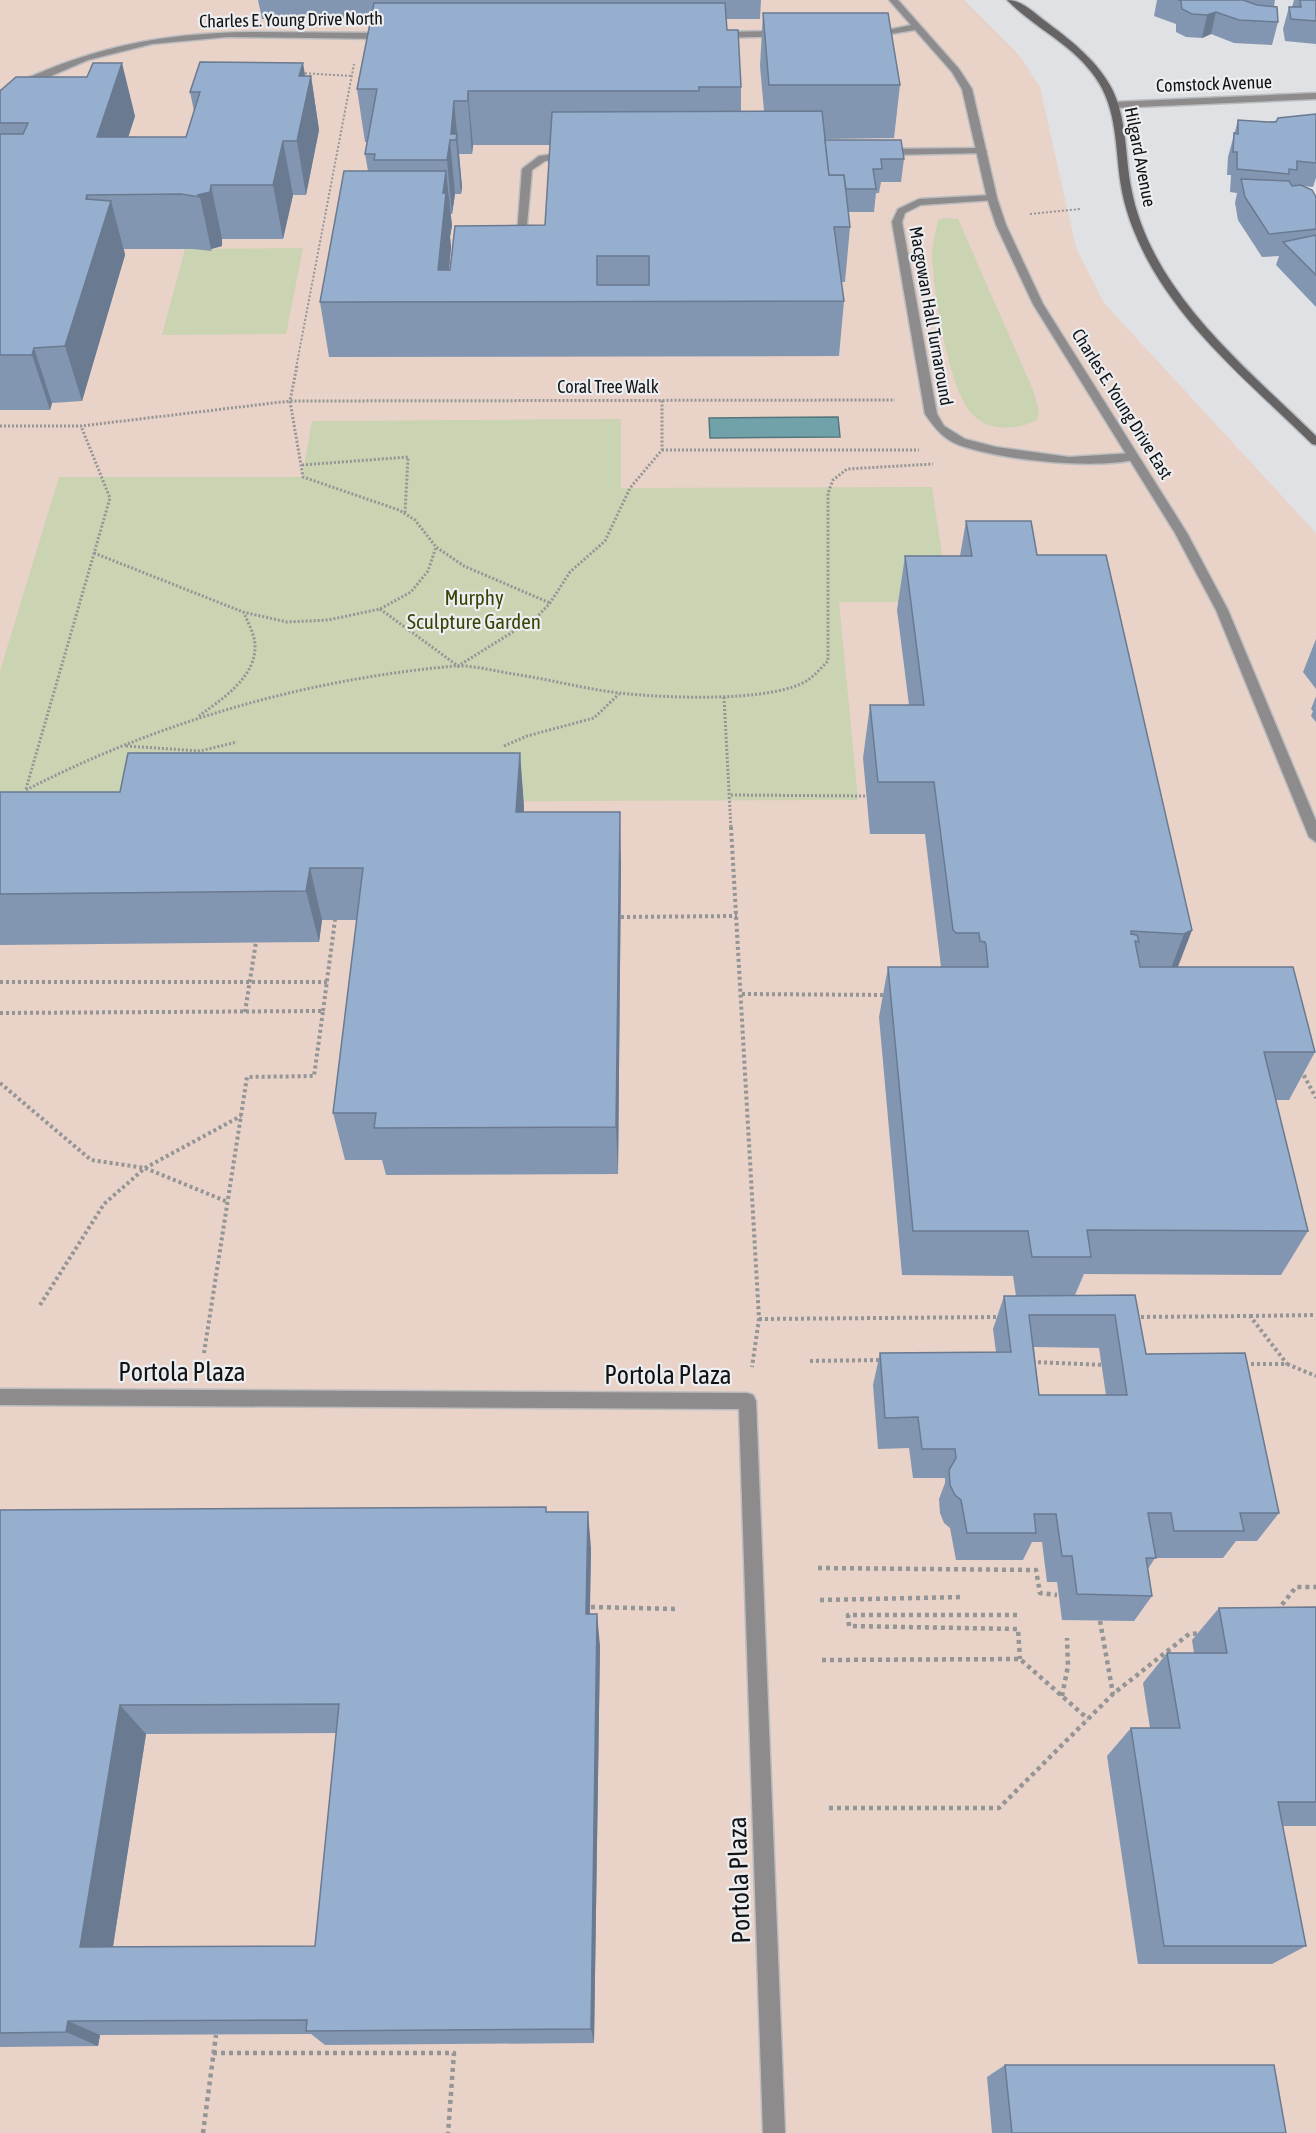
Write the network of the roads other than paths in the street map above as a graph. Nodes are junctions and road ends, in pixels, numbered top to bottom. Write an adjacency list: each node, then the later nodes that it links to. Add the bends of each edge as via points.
1 (893, 0): 3 (street, Charles E. Young Drive East)
2 (1011, 0): 10 (street, Hilgard Avenue, via 1069,45 1100,76)
3 (916, 27): 5 (street); 11 (street, Charles E. Young Drive East, via 967,89)
4 (797, 34): 6 (street)
5 (857, 34)
6 (714, 35)
7 (392, 36): 8 (street, Charles E. Young Drive North, via 174,38 55,69)
8 (0, 95)
9 (1316, 96): 10 (street, Comstock Avenue)
10 (1114, 105): 16 (street, Hilgard Avenue, via 1126,188 1136,223 1153,259 1195,321)
11 (982, 151): 12 (street); 14 (street, Charles E. Young Drive East)
12 (875, 152)
13 (583, 154): 15 (street, via 542,158 527,169)
14 (992, 198): 17 (street, Charles E. Young Drive East, via 1038,304); 17 (street, Macgowan Hall Turnaround, via 920,202 901,211 897,222 931,414 940,428 961,442 996,450 1069,461)
15 (520, 252)
16 (1316, 442)
17 (1134, 458): 18 (street, Charles E. Young Drive East, via 1181,533 1222,610)
18 (1316, 837)
19 (0, 1397): 20 (street, Portola Plaza, via 747,1401)
20 (774, 2133)

